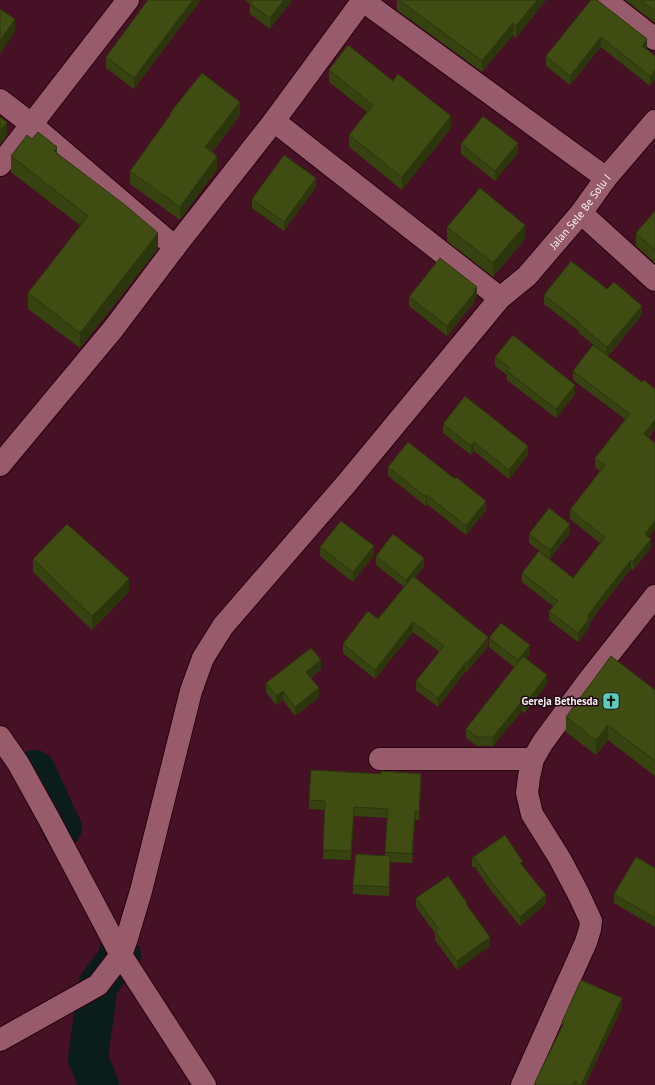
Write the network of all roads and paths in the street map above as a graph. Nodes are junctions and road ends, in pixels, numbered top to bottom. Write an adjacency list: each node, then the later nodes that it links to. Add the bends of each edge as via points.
1 (128, 0): 8 (street)
2 (362, 0): 6 (street); 10 (street)
3 (605, 0): 4 (street)
4 (655, 39)
5 (0, 100): 8 (street)
6 (274, 121): 12 (street); 14 (street)
7 (655, 121): 10 (street, Jalan Sele Be Solu I)
8 (31, 124): 9 (street); 12 (street)
9 (0, 165)
10 (606, 178): 11 (street, Jalan Sele Be Solu I)
11 (581, 212): 13 (street); 14 (street, Jalan Sele Be Solu I, via 527,276)
12 (175, 247): 15 (street, via 114,328)
13 (655, 280)
14 (500, 298): 20 (street, Jalan Sele Be Solu I, via 224,626 203,658 191,691 143,884)
15 (0, 465)
16 (655, 596): 19 (street, via 588,681)
17 (0, 737): 20 (street, via 18,763)
18 (380, 759): 19 (street)
19 (533, 759): 23 (street, via 527,793 532,814 560,859 591,921 586,942)
20 (121, 955): 21 (street, Jalan Sele Be Solu I, via 98,985); 22 (street)
21 (0, 1040)
22 (205, 1085)
23 (522, 1085)

